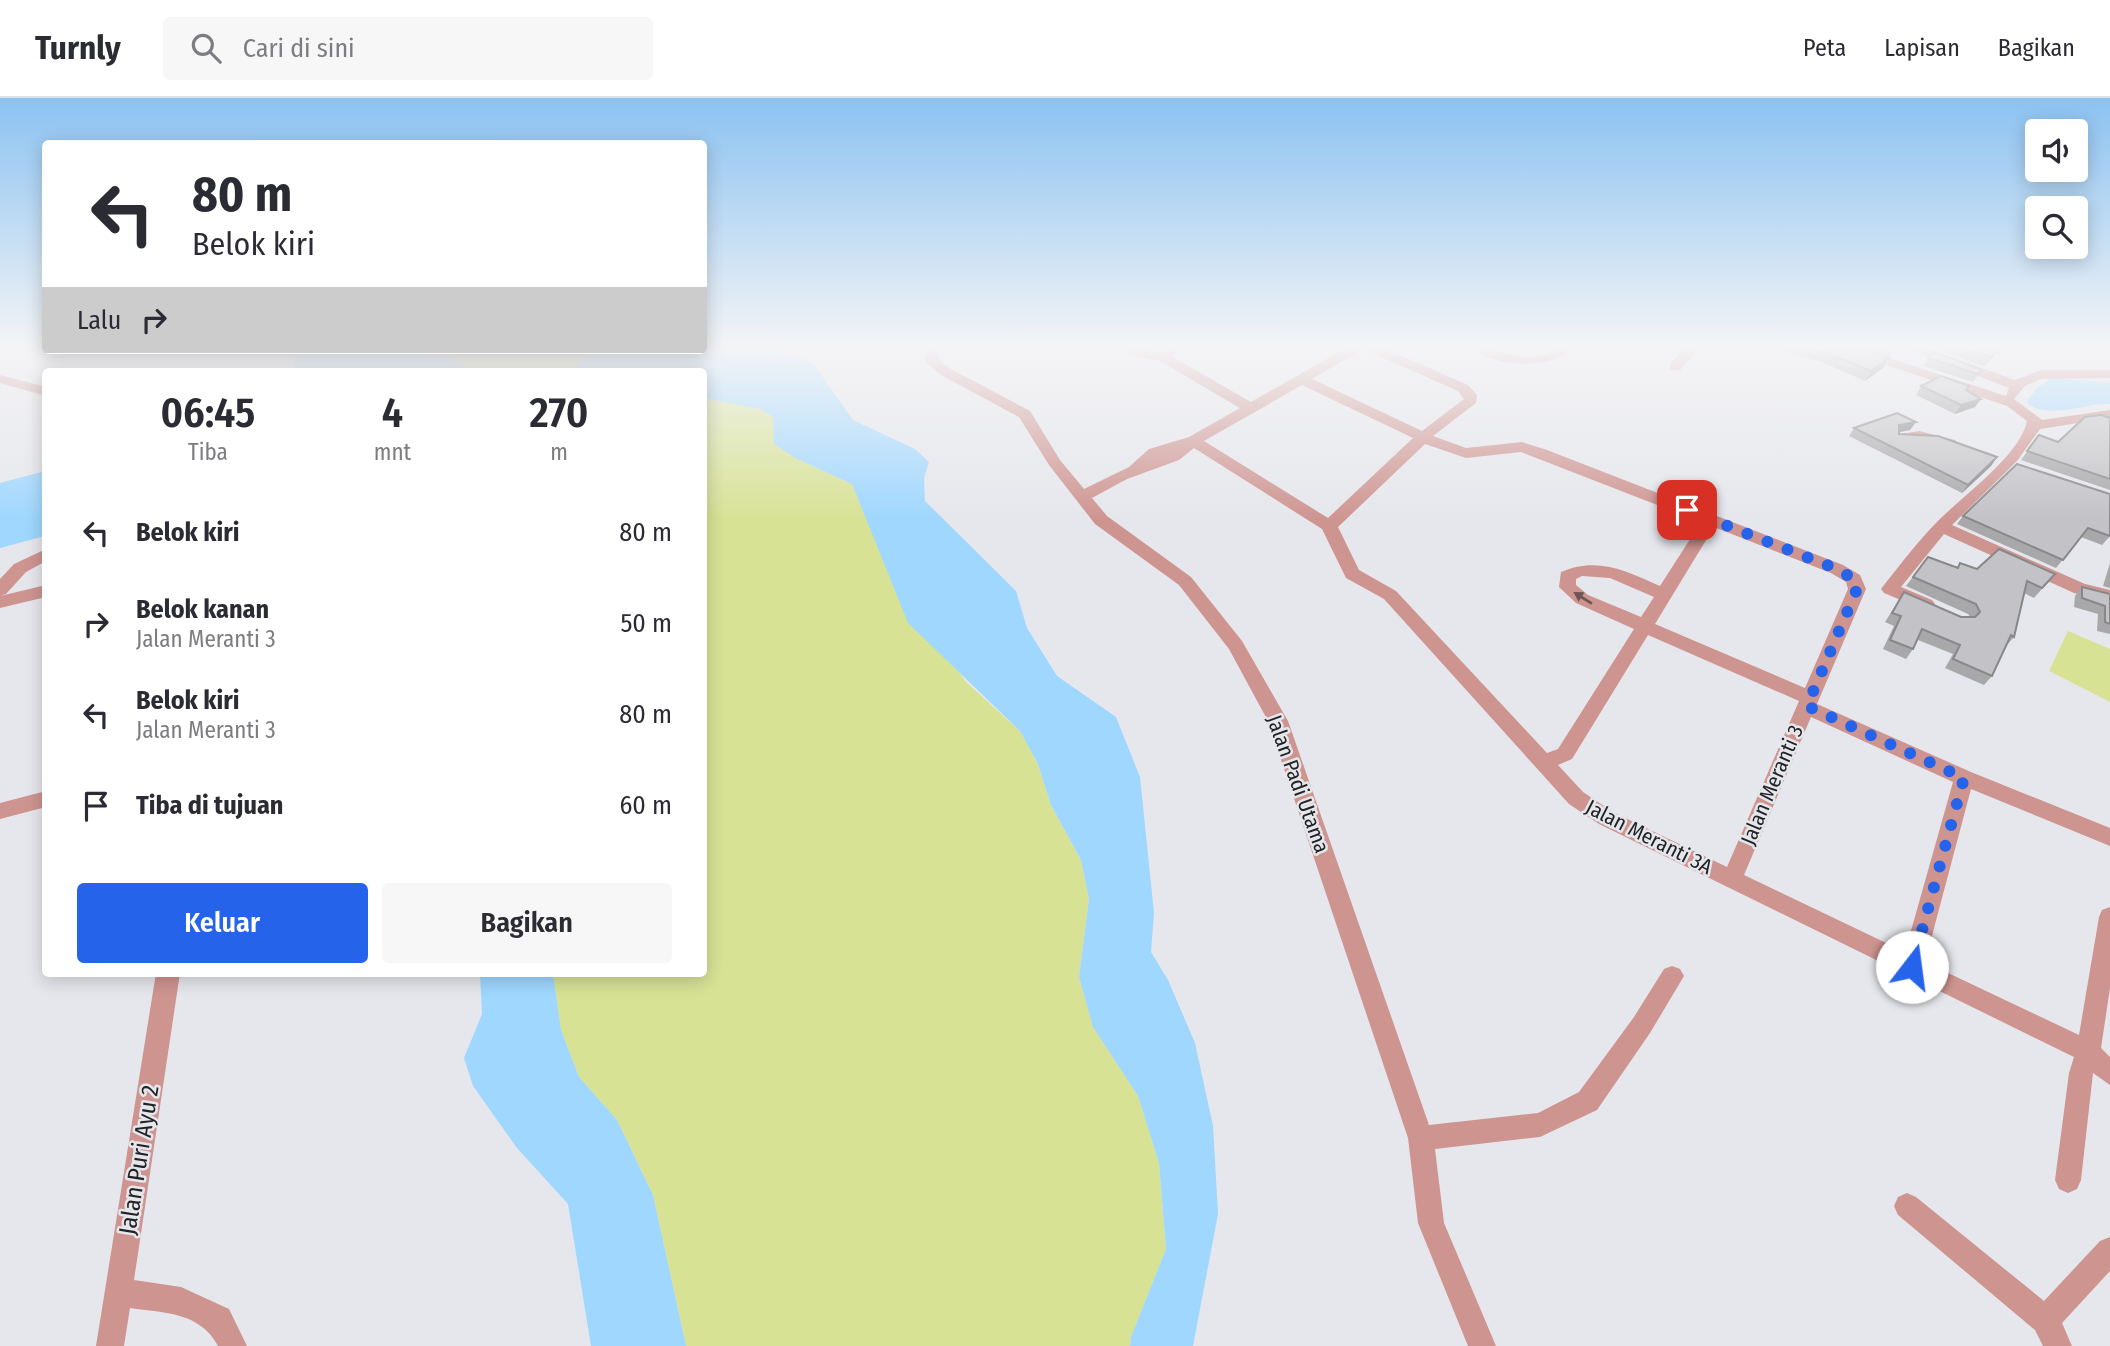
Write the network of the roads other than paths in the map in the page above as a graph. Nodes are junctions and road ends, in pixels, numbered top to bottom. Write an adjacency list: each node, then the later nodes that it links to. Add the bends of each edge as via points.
1 (1006, 403): 16 (street, Jalan Padi Utama, via 1026,414 1054,463)
2 (1244, 403): 7 (street)
3 (1262, 403): 7 (street)
4 (1352, 403): 10 (street, Jalan Meranti 3)
5 (1467, 403): 10 (street)
6 (2012, 403): 9 (street)
7 (1252, 409): 12 (street)
8 (2110, 414): 9 (street)
9 (2036, 425): 14 (street)
10 (1423, 437): 17 (street, Jalan Meranti 3, via 1466,453 1522,447); 18 (street)
11 (1901, 438): 13 (street, via 1927,436)
12 (1193, 442): 15 (street, via 1181,455 1158,466); 18 (street)
13 (1971, 449)
14 (2006, 461): 19 (street, via 1976,496)
15 (1134, 470): 16 (street)
16 (1082, 497): 41 (street, Jalan Padi Utama, via 1101,520 1185,581 1236,645 1278,721)
17 (1711, 519): 23 (street); 28 (street, Jalan Meranti 3, via 1854,579 1857,589)
18 (1329, 526): 29 (street, Jalan Meranti 3A, via 1352,574 1390,596)
19 (1941, 526): 24 (street, via 2080,589); 26 (street, via 1890,589)
20 (42, 556): 21 (street, via 20,568)
21 (0, 590)
22 (42, 592): 25 (street)
23 (1664, 595): 27 (street); 27 (street, one-way to 23, via 1582,599 1568,587 1567,576 1580,567 1602,569)
24 (2110, 596)
25 (0, 602)
26 (1938, 609)
27 (1645, 626): 28 (street); 29 (street, via 1565,754)
28 (1808, 702): 30 (street); 34 (street, Jalan Meranti 3)
29 (1544, 763): 34 (street, Jalan Meranti 3A, via 1576,798 1606,818)
30 (1964, 778): 33 (street); 36 (street)
31 (42, 800): 32 (street)
32 (0, 811)
33 (2110, 837)
34 (1732, 879): 36 (street, Jalan Meranti 3A)
35 (2110, 917): 39 (street)
36 (1912, 967): 39 (street, Jalan Meranti 3A)
37 (1672, 976): 41 (street, via 1588,1101 1540,1125)
38 (167, 977): 45 (street, Jalan Puri Ayu 2)
39 (2088, 1052): 40 (street, Jalan Meranti 3A); 42 (street, via 2081,1073)
40 (2110, 1073)
41 (1421, 1138): 49 (street, Jalan Padi Utama, via 1432,1223)
42 (2068, 1180)
43 (1908, 1206): 46 (street)
44 (2110, 1251): 46 (street)
45 (118, 1292): 47 (street, Jalan Puri Ayu 2); 48 (street, via 181,1301 219,1319)
46 (2045, 1320): 50 (street)
47 (110, 1346)
48 (233, 1346)
49 (1482, 1346)
50 (2058, 1346)

